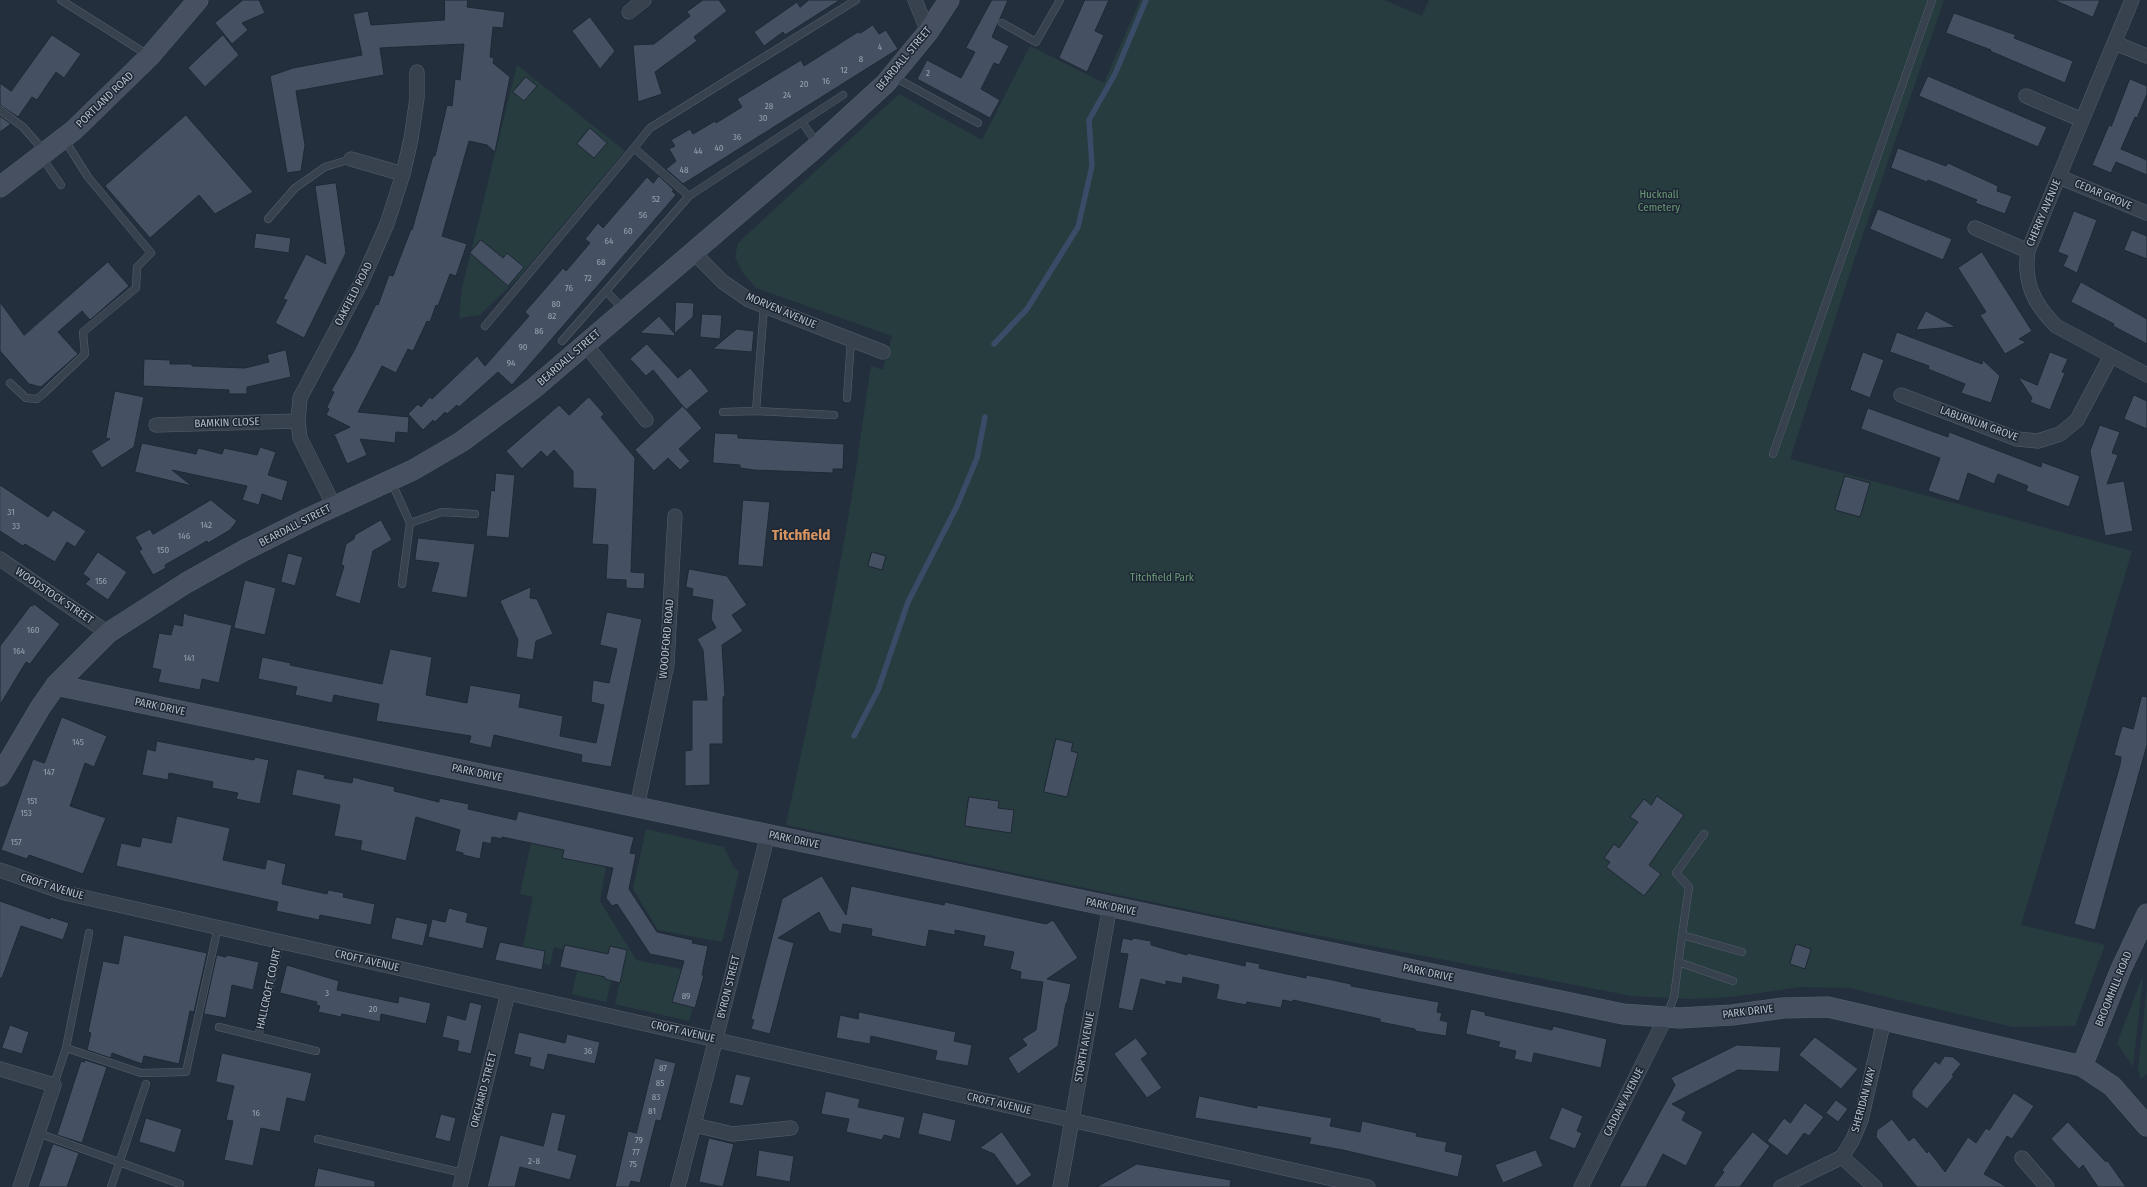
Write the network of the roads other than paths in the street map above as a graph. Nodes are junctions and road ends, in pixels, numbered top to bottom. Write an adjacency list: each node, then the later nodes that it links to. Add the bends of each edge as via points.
1 (61, 0): 14 (lane)
2 (198, 0): 14 (street, PORTLAND ROAD)
3 (644, 0): 10 (street)
4 (856, 0): 26 (lane, via 650,128)
5 (915, 0): 12 (street)
6 (949, 0): 12 (street, BEARDALL STREET)
7 (1060, 0): 11 (lane, via 1036,42)
8 (1932, 0): 58 (lane)
9 (2132, 0): 13 (street, CHERRY AVENUE)
10 (629, 12)
11 (1002, 23)
12 (928, 32): 17 (street, BEARDALL STREET)
13 (2115, 43): 15 (street); 21 (street, CHERRY AVENUE)
14 (150, 56): 24 (street, PORTLAND ROAD)
15 (2147, 56)
16 (417, 72): 29 (street, OAKFIELD ROAD, via 417,98)
17 (892, 76): 23 (lane); 25 (street, BEARDALL STREET)
18 (843, 95): 22 (lane, BEARDALL STREET)
19 (2026, 96): 21 (street)
20 (0, 110): 27 (lane, via 23,127)
21 (2082, 120): 30 (street, CHERRY AVENUE)
22 (802, 122): 25 (lane); 33 (lane, BEARDALL STREET)
23 (978, 123)
24 (64, 139): 27 (street, PORTLAND ROAD); 49 (lane, via 88,177 151,253 137,267 136,288 83,332 85,354 43,394 37,399 26,398)
25 (818, 145): 37 (street, BEARDALL STREET)
26 (634, 148): 33 (lane); 42 (lane)
27 (43, 154): 31 (lane); 32 (street, PORTLAND ROAD)
28 (351, 159): 29 (street); 35 (lane, via 325,167 295,188)
29 (403, 174): 56 (street, OAKFIELD ROAD, via 387,224 361,283 300,398)
30 (2059, 177): 34 (street, CEDAR GROVE); 38 (street, CHERRY AVENUE)
31 (61, 186)
32 (0, 187)
33 (689, 196): 39 (lane, BEARDALL STREET)
34 (2147, 213)
35 (268, 219)
36 (1975, 228): 38 (street)
37 (692, 251): 40 (street, MORVEN AVENUE, via 723,282 749,300); 41 (street, BEARDALL STREET)
38 (2028, 251): 47 (street, CHERRY AVENUE, via 2028,284 2044,314 2056,326)
39 (606, 291): 41 (lane); 44 (lane, BEARDALL STREET)
40 (764, 306): 43 (street, MORVEN AVENUE); 52 (lane)
41 (624, 310): 45 (street, BEARDALL STREET)
42 (485, 326)
43 (852, 340): 46 (street, MORVEN AVENUE); 51 (lane)
44 (562, 341)
45 (585, 344): 55 (street); 59 (street, BEARDALL STREET, via 533,389 461,442)
46 (883, 352)
47 (2111, 356): 48 (street, CHERRY AVENUE); 50 (street, LABURNUM GROVE, via 2077,420 2060,434 2038,441 2017,439)
48 (2147, 375)
49 (10, 383)
50 (1901, 395)
51 (847, 398)
52 (756, 411): 53 (lane); 54 (lane)
53 (723, 412)
54 (834, 415)
55 (646, 420)
56 (298, 421): 57 (street, BAMKIN CLOSE); 60 (street, OAKFIELD ROAD, via 300,438)
57 (156, 425)
58 (1773, 454)
59 (391, 480): 60 (street, BEARDALL STREET); 63 (lane)
60 (334, 506): 66 (street, BEARDALL STREET, via 186,583)
61 (474, 514): 63 (lane, via 442,512)
62 (675, 516): 69 (street, WOODFORD ROAD, via 667,664)
63 (410, 523): 65 (lane)
64 (0, 559): 66 (street, WOODSTOCK STREET)
65 (402, 584)
66 (108, 633): 67 (street, BEARDALL STREET)
67 (56, 685): 68 (street, BEARDALL STREET); 69 (street, PARK DRIVE)
68 (0, 776)
69 (637, 807): 70 (street, PARK DRIVE)
70 (768, 834): 73 (street, PARK DRIVE); 87 (street, BYRON STREET)
71 (1704, 834): 77 (lane, via 1676,873 1689,886)
72 (0, 870): 75 (street, CROFT AVENUE, via 65,893)
73 (1110, 906): 83 (street, PARK DRIVE, via 1623,1014); 94 (street, STORTH AVENUE)
74 (2147, 914): 90 (street, BROOMHILL ROAD, via 2121,969)
75 (218, 927): 78 (street, CROFT AVENUE); 88 (lane, via 186,1072 141,1073)
76 (89, 933): 88 (lane)
77 (1682, 936): 79 (lane); 80 (lane)
78 (280, 941): 82 (street, CROFT AVENUE); 86 (lane, HALLCROFT COURT)
79 (1742, 952)
80 (1678, 962): 81 (lane); 83 (lane, via 1674,997)
81 (1733, 981)
82 (508, 993): 87 (street, CROFT AVENUE); 103 (street, ORCHARD STREET)
83 (1666, 1017): 84 (street, PARK DRIVE, via 1703,1018 1783,1008 1828,1007); 112 (street, CADDAW AVENUE)
84 (1884, 1020): 90 (street, PARK DRIVE); 100 (street, SHERIDAN WAY, via 1861,1120)
85 (219, 1028): 86 (lane, HALLCROFT COURT)
86 (258, 1037): 89 (lane, HALLCROFT COURT)
87 (716, 1040): 94 (street, CROFT AVENUE); 95 (street, BYRON STREET)
88 (66, 1048): 93 (lane)
89 (316, 1051)
90 (2082, 1066): 96 (street, PARK DRIVE, via 2112,1086)
91 (0, 1069): 93 (street)
92 (146, 1084): 102 (lane)
93 (54, 1085): 98 (street)
94 (1072, 1120): 110 (street, STORTH AVENUE); 111 (street, CROFT AVENUE)
95 (694, 1125): 97 (street, via 733,1134); 109 (street, BYRON STREET)
96 (2147, 1126)
97 (791, 1128)
98 (38, 1133): 102 (lane); 106 (street)
99 (318, 1139): 103 (lane)
100 (1842, 1157): 113 (street); 114 (street)
101 (2022, 1158): 105 (street)
102 (120, 1162): 104 (lane); 107 (lane)
103 (464, 1173): 108 (street, ORCHARD STREET)
104 (180, 1184)
105 (2039, 1184)
106 (20, 1187)
107 (111, 1187)
108 (460, 1187)
109 (678, 1187)
110 (1060, 1187)
111 (1368, 1187)
112 (1581, 1187)
113 (1780, 1187)
114 (1876, 1187)

